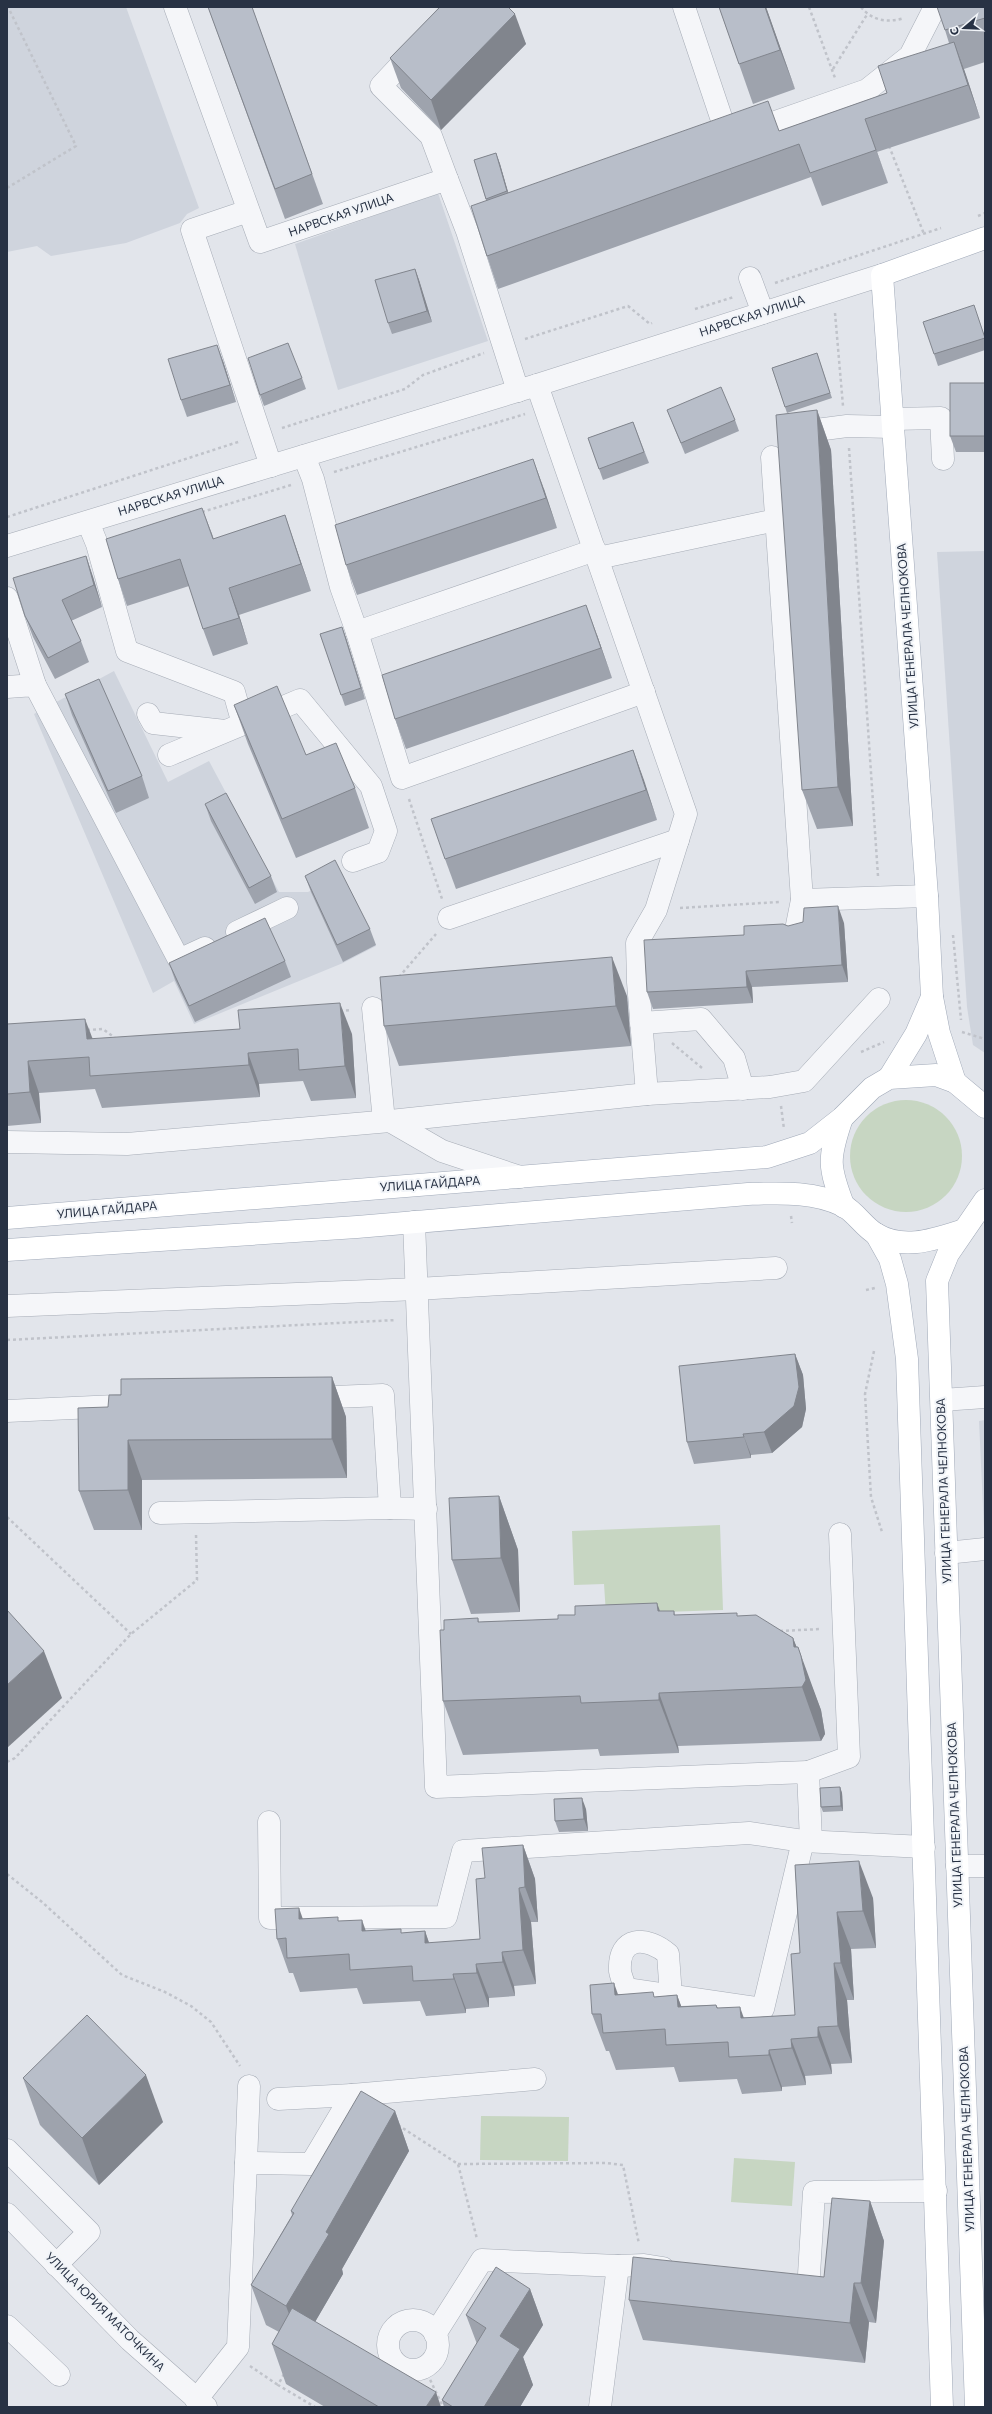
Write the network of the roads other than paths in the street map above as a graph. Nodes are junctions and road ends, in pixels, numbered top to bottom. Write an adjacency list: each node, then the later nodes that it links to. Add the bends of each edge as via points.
1 (175, 7): 8 (street, НАРВСКАЯ УЛИЦА)
2 (452, 7): 7 (street, via 453,9 381,86 431,136)
3 (684, 7): 5 (street)
4 (935, 7): 5 (street, via 910,56 867,90)
5 (728, 138): 6 (street)
6 (706, 146)
7 (447, 179): 8 (street, НАРВСКАЯ УЛИЦА, via 260,242); 10 (street)
8 (248, 211): 21 (street, via 192,230)
9 (489, 223): 10 (street)
10 (466, 231): 15 (street)
11 (985, 238): 12 (main road, НАРВСКАЯ УЛИЦА)
12 (882, 275): 14 (street, НАРВСКАЯ УЛИЦА); 16 (main road, УЛИЦА ГЕНЕРАЛА ЧЕЛНОКОВА)
13 (750, 278): 14 (street)
14 (763, 313): 15 (street, НАРВСКАЯ УЛИЦА)
15 (527, 388): 18 (street, НАРВСКАЯ УЛИЦА); 25 (street)
16 (892, 423): 17 (street); 20 (street, via 941,418); 36 (main road, УЛИЦА ГЕНЕРАЛА ЧЕЛНОКОВА)
17 (800, 432)
18 (304, 456): 21 (street, НАРВСКАЯ УЛИЦА); 27 (street, via 313,479 341,587)
19 (772, 457): 22 (street)
20 (943, 459)
21 (270, 466): 23 (street, НАРВСКАЯ УЛИЦА)
22 (776, 520): 25 (street); 37 (street)
23 (88, 522): 24 (street, НАРВСКАЯ УЛИЦА); 32 (street, via 97,544 127,651 234,692)
24 (7, 546)
25 (596, 554): 27 (street); 30 (street)
26 (7, 598): 28 (street)
27 (357, 632): 30 (street, via 402,778)
28 (35, 685): 29 (street); 38 (street, via 179,960)
29 (7, 687)
30 (644, 692): 34 (street, via 686,814)
31 (148, 714): 32 (street, via 153,723)
32 (235, 727): 33 (street); 35 (street, via 300,700 371,786 386,831 378,852)
33 (169, 755)
34 (678, 840): 39 (street); 44 (street, via 656,910 637,943)
35 (353, 861)
36 (927, 896): 37 (street); 41 (main road, УЛИЦА ГЕНЕРАЛА ЧЕЛНОКОВА)
37 (802, 900): 40 (street)
38 (287, 908)
39 (449, 918)
40 (796, 930)
41 (932, 997): 45 (main road, УЛИЦА ГЕНЕРАЛА ЧЕЛНОКОВА, via 916,1034); 46 (main road, УЛИЦА ГЕНЕРАЛА ЧЕЛНОКОВА, via 938,1033)
42 (879, 1000): 47 (street, via 804,1081)
43 (372, 1008): 51 (street)
44 (646, 1022): 47 (street, via 701,1019 734,1058); 48 (street)
45 (889, 1078): 46 (main road, УЛИЦА ГАЙДАРА, via 936,1075); 50 (main road, УЛИЦА ГАЙДАРА, via 872,1088)
46 (955, 1082): 49 (main road, УЛИЦА ГАЙДАРА)
47 (743, 1089): 48 (street)
48 (646, 1094): 51 (street)
49 (983, 1109)
50 (842, 1118): 53 (main road, УЛИЦА ГАЙДАРА, via 810,1143 767,1157); 55 (main road, УЛИЦА ГАЙДАРА, via 832,1148 831,1175)
51 (387, 1121): 52 (street, via 127,1144); 53 (street, via 460,1159)
52 (7, 1142)
53 (521, 1178): 56 (main road, УЛИЦА ГАЙДАРА)
54 (985, 1200): 58 (main road, via 980,1211)
55 (844, 1206): 57 (main road, УЛИЦА ГАЙДАРА, via 822,1198 790,1193 748,1194); 59 (main road, УЛИЦА ГАЙДАРА)
56 (7, 1218)
57 (414, 1222): 60 (main road, УЛИЦА ГАЙДАРА); 62 (street)
58 (964, 1230): 59 (main road, УЛИЦА ГАЙДАРА, via 929,1241 898,1243); 66 (main road, УЛИЦА ГЕНЕРАЛА ЧЕЛНОКОВА, via 948,1254 937,1281)
59 (876, 1234): 78 (main road, via 890,1259 897,1284 907,1359)
60 (7, 1250)
61 (776, 1268): 62 (street)
62 (417, 1289): 63 (street); 70 (street)
63 (7, 1306)
64 (985, 1397): 66 (street)
65 (289, 1399): 69 (street, via 383,1394)
66 (942, 1400): 74 (main road, УЛИЦА ГЕНЕРАЛА ЧЕЛНОКОВА)
67 (156, 1405): 68 (street)
68 (7, 1411)
69 (390, 1508): 70 (street); 71 (street)
70 (426, 1509): 75 (street, via 436,1787)
71 (160, 1514)
72 (840, 1534): 75 (street, via 849,1757)
73 (985, 1548): 74 (street)
74 (946, 1553): 79 (main road, УЛИЦА ГЕНЕРАЛА ЧЕЛНОКОВА)
75 (808, 1772): 77 (street)
76 (269, 1822): 77 (street, via 270,1918 446,1917 462,1851 749,1833)
77 (807, 1841): 78 (street); 81 (street, via 763,2009)
78 (924, 1847): 88 (main road)
79 (957, 1866): 80 (street); 89 (main road, УЛИЦА ГЕНЕРАЛА ЧЕЛНОКОВА)
80 (985, 1866)
81 (671, 1996)
82 (245, 2077): 87 (street)
83 (535, 2079): 84 (street)
84 (352, 2095): 85 (street); 87 (street, via 311,2164)
85 (278, 2099)
86 (7, 2150): 92 (street, via 89,2232)
87 (246, 2164): 99 (street, via 238,2346)
88 (936, 2170): 89 (main road, via 946,2190 958,2191); 90 (main road)
89 (968, 2183): 102 (main road, УЛИЦА ГЕНЕРАЛА ЧЕЛНОКОВА)
90 (936, 2191): 95 (street, via 814,2192 808,2291); 101 (main road)
91 (7, 2214): 92 (street, УЛИЦА ЮРИЯ МАТОЧКИНА)
92 (56, 2265): 99 (street, УЛИЦА ЮРИЯ МАТОЧКИНА, via 130,2340)
93 (618, 2266): 94 (street, via 644,2265); 97 (street, via 482,2260); 100 (street)
94 (683, 2271)
95 (777, 2286)
96 (7, 2326): 98 (street)
97 (435, 2334): 97 (street, via 439,2342 437,2357 424,2369 403,2370 379,2359 388,2338 400,2323 413,2319 431,2326)
98 (59, 2375)
99 (201, 2404)
100 (600, 2407)
101 (942, 2407)
102 (976, 2407)

